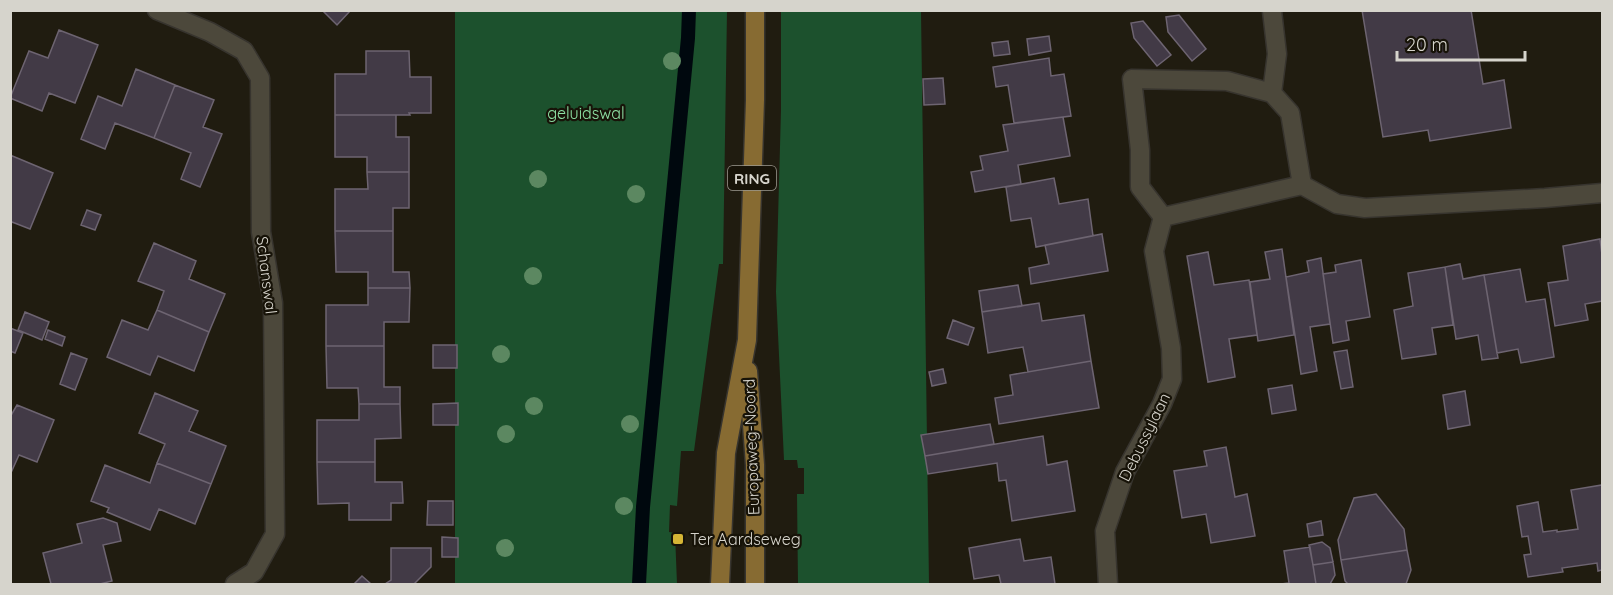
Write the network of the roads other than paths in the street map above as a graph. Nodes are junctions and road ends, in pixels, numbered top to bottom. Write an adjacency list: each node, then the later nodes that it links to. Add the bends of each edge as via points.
1 (157, 10): 9 (street, Schanswal, via 244,51 260,78 261,232 273,303 275,534 254,572)
2 (754, 10): 8 (main road, Europaweg-Noord / RING, via 755,100)
3 (1272, 10): 4 (street, via 1277,54)
4 (1272, 93): 5 (street, via 1290,113); 7 (street, via 1227,81 1132,79 1140,187)
5 (1302, 185): 6 (street, via 1337,204 1365,208); 7 (street)
6 (1602, 193)
7 (1163, 217): 12 (street, Debussylaan, via 1154,251 1171,348 1172,379 1125,472 1105,531)
8 (746, 346): 10 (main road, Europaweg-Noord / RING, via 726,453); 11 (main road, Europaweg-Noord / RING, via 755,465)
9 (235, 585)
10 (720, 585)
11 (755, 585)
12 (1108, 585)

